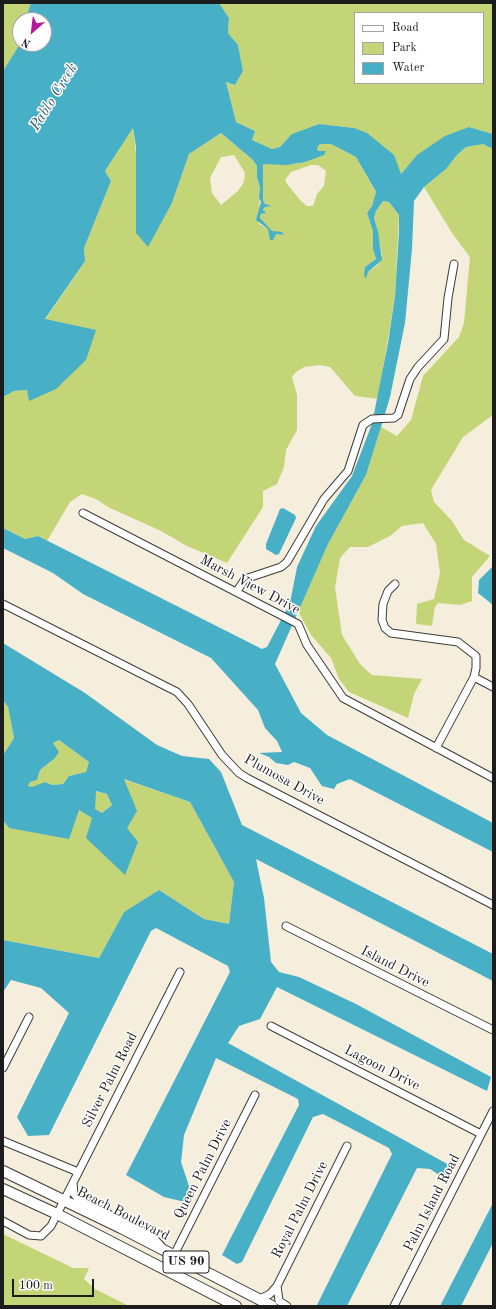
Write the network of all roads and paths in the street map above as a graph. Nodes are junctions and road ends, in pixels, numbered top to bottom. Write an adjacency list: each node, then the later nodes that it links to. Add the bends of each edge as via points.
1 (454, 264): 4 (street, via 444,340 410,379 398,415 389,419 372,419 363,425 348,470 324,499 287,562 245,578)
2 (83, 513): 4 (street, Marsh View Drive)
3 (395, 584): 6 (street, via 383,604 382,620 385,628 391,633 447,640 465,646 476,656)
4 (237, 591): 8 (street, Marsh View Drive, via 298,624 307,646 343,698)
5 (3, 604): 10 (street, Plumosa Drive, via 177,692 228,761 247,778)
6 (474, 677): 7 (street); 8 (street)
7 (493, 687)
8 (436, 748): 9 (street, Marsh View Drive)
9 (493, 778)
10 (493, 906)
11 (286, 926): 15 (street, Island Drive)
12 (180, 972): 23 (street, Silver Palm Road)
13 (29, 1017): 16 (street)
14 (272, 1026): 19 (street, Lagoon Drive)
15 (493, 1030)
16 (3, 1068)
17 (255, 1095): 30 (street, Queen Palm Drive)
18 (493, 1111): 19 (street, Palm Island Road)
19 (481, 1134): 37 (street, Palm Island Road)
20 (3, 1141): 23 (street)
21 (347, 1146): 32 (street, Royal Palm Drive)
22 (3, 1171): 26 (highway, Beach Boulevard / US 90)
23 (78, 1172): 24 (street, Silver Palm Road)
24 (72, 1183): 26 (street, Silver Palm Road); 30 (street, via 77,1198 152,1236)
25 (3, 1189): 27 (highway, US 90)
26 (64, 1200): 27 (street, Silver Palm Road); 30 (highway, Beach Boulevard / US 90)
27 (57, 1214): 28 (street, Silver Palm Road, via 51,1226 40,1236 29,1235); 29 (highway, US 90)
28 (3, 1221)
29 (81, 1227): 30 (highway, via 98,1229 160,1259); 31 (highway, US 90)
30 (170, 1253): 33 (highway, Beach Boulevard / US 90)
31 (180, 1277): 33 (highway, via 194,1272 235,1293); 34 (highway, US 90)
32 (277, 1286): 33 (street, Royal Palm Drive, via 270,1294); 36 (street, via 279,1301)
33 (256, 1297): 35 (highway, Beach Boulevard / US 90)
34 (236, 1306)
35 (272, 1306)
36 (287, 1306)
37 (394, 1306)

